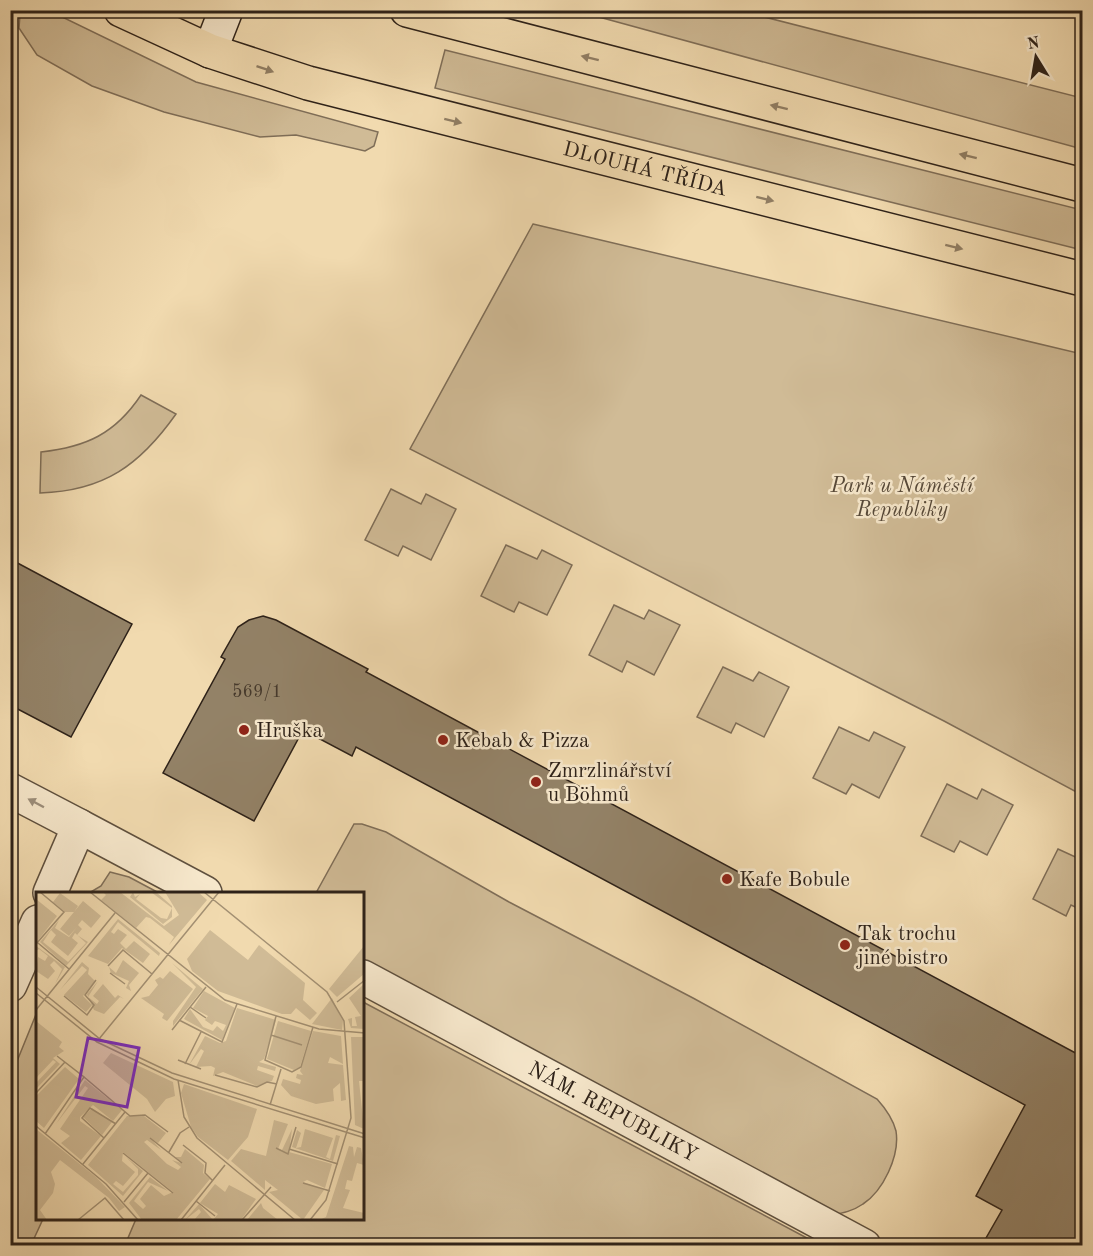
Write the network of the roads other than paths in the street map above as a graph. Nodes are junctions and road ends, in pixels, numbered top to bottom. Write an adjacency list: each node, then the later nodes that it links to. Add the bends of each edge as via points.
1 (121, 10): 4 (main road, DLOUHÁ TŘÍDA)
2 (226, 10): 4 (street)
3 (407, 10): 5 (main road, one-way to 3)
4 (210, 51): 6 (main road, DLOUHÁ TŘÍDA, one-way to 6, via 308,84)
5 (1083, 185)
6 (1083, 279)
7 (10, 790): 8 (street, one-way to 7)
8 (79, 826): 9 (street); 10 (street)
9 (50, 892)
10 (204, 892)
11 (36, 926): 13 (street)
12 (364, 978): 14 (street, NÁM. REPUBLIKY)
13 (10, 985)
14 (864, 1245)

